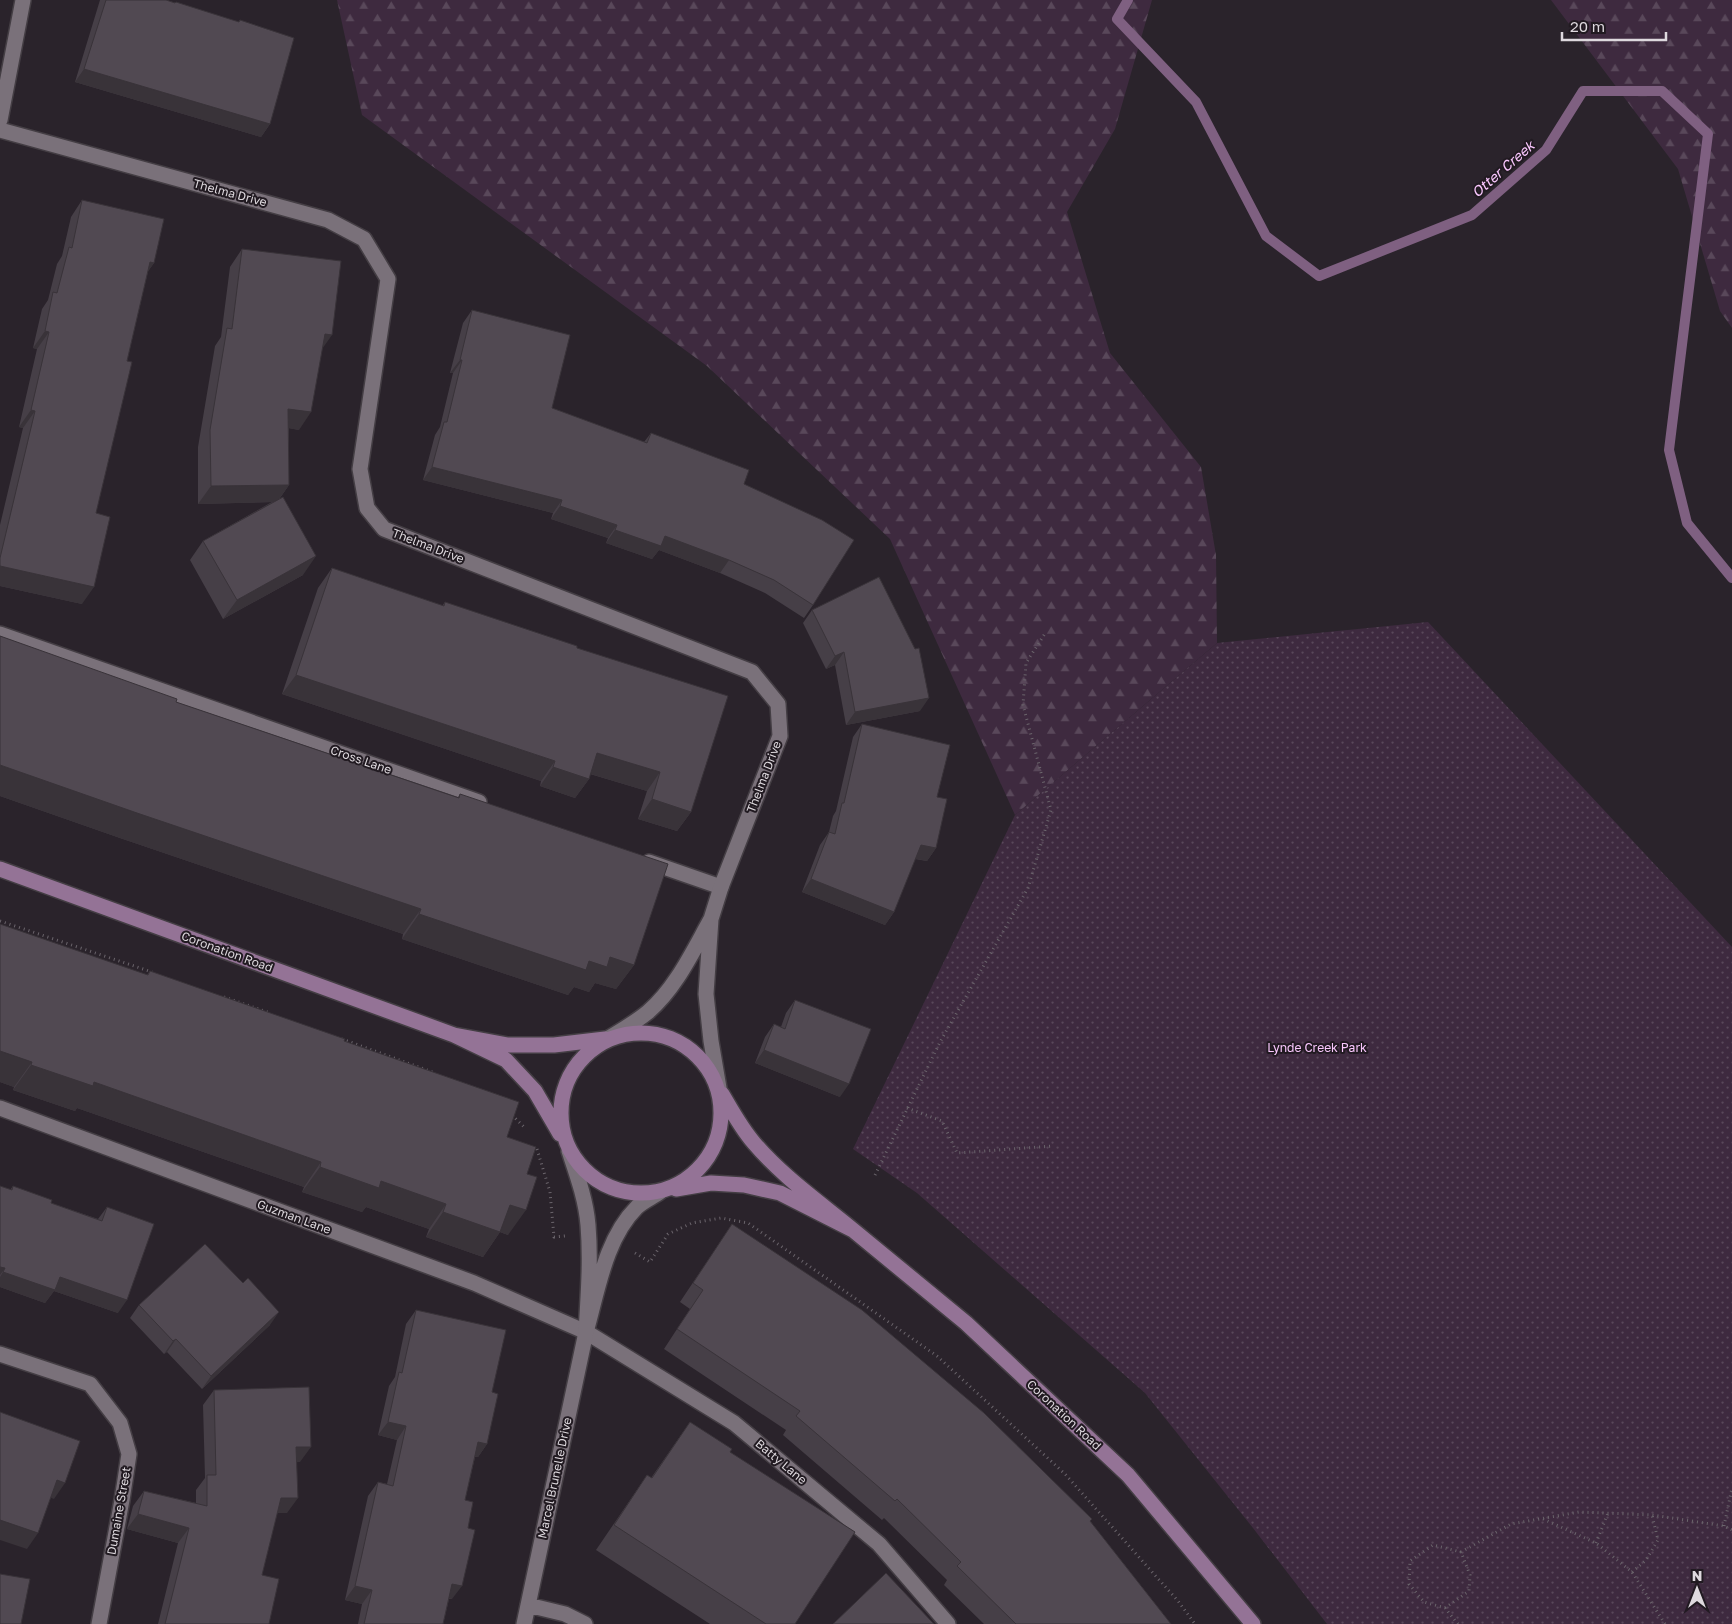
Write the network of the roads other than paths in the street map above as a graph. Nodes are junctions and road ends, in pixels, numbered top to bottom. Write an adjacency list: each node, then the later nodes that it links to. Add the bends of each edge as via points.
1 (23, 0): 2 (street)
2 (0, 120)
3 (0, 130): 8 (street, Thelma Drive, via 328,220 364,239 388,279 360,469 367,508 384,529 752,672 778,704 780,736)
4 (0, 634): 5 (street, Cross Lane)
5 (496, 808)
6 (637, 857): 8 (street)
7 (0, 869): 10 (street, Coronation Road)
8 (721, 887): 9 (street)
9 (711, 919): 11 (street, via 669,988 648,1012); 12 (street, via 706,994)
10 (454, 1035): 11 (street, Coronation Road, via 508,1044 554,1044); 14 (street, Coronation Road, via 506,1060 536,1091)
11 (609, 1038): 12 (street, via 636,1032 662,1034 687,1046 706,1064); 14 (street, via 586,1053 569,1074 561,1099 561,1126)
12 (718, 1088): 15 (street, via 722,1115 717,1141 704,1164 684,1181); 16 (street, Coronation Road, via 754,1143 784,1174)
13 (0, 1108): 17 (street, Guzman Lane, via 474,1283)
14 (569, 1151): 15 (street, via 586,1172 608,1186 634,1193); 17 (street, Marcel Brunelle Drive, via 588,1224 590,1275)
15 (660, 1192): 16 (street, Coronation Road, via 711,1183 744,1185 780,1193); 17 (street, Marcel Brunelle Drive, via 638,1206 610,1247)
16 (853, 1230): 24 (street, Coronation Road, via 966,1323 1128,1476)
17 (586, 1332): 19 (street, Marcel Brunelle Drive); 23 (street, Batty Lane, via 734,1423 878,1544)
18 (0, 1354): 20 (street, Dumaine Street, via 90,1384 120,1423 129,1454)
19 (528, 1605): 21 (street, Marcel Brunelle Drive); 22 (street, via 565,1614)
20 (99, 1624)
21 (524, 1624)
22 (585, 1624)
23 (948, 1624)
24 (1252, 1624)

